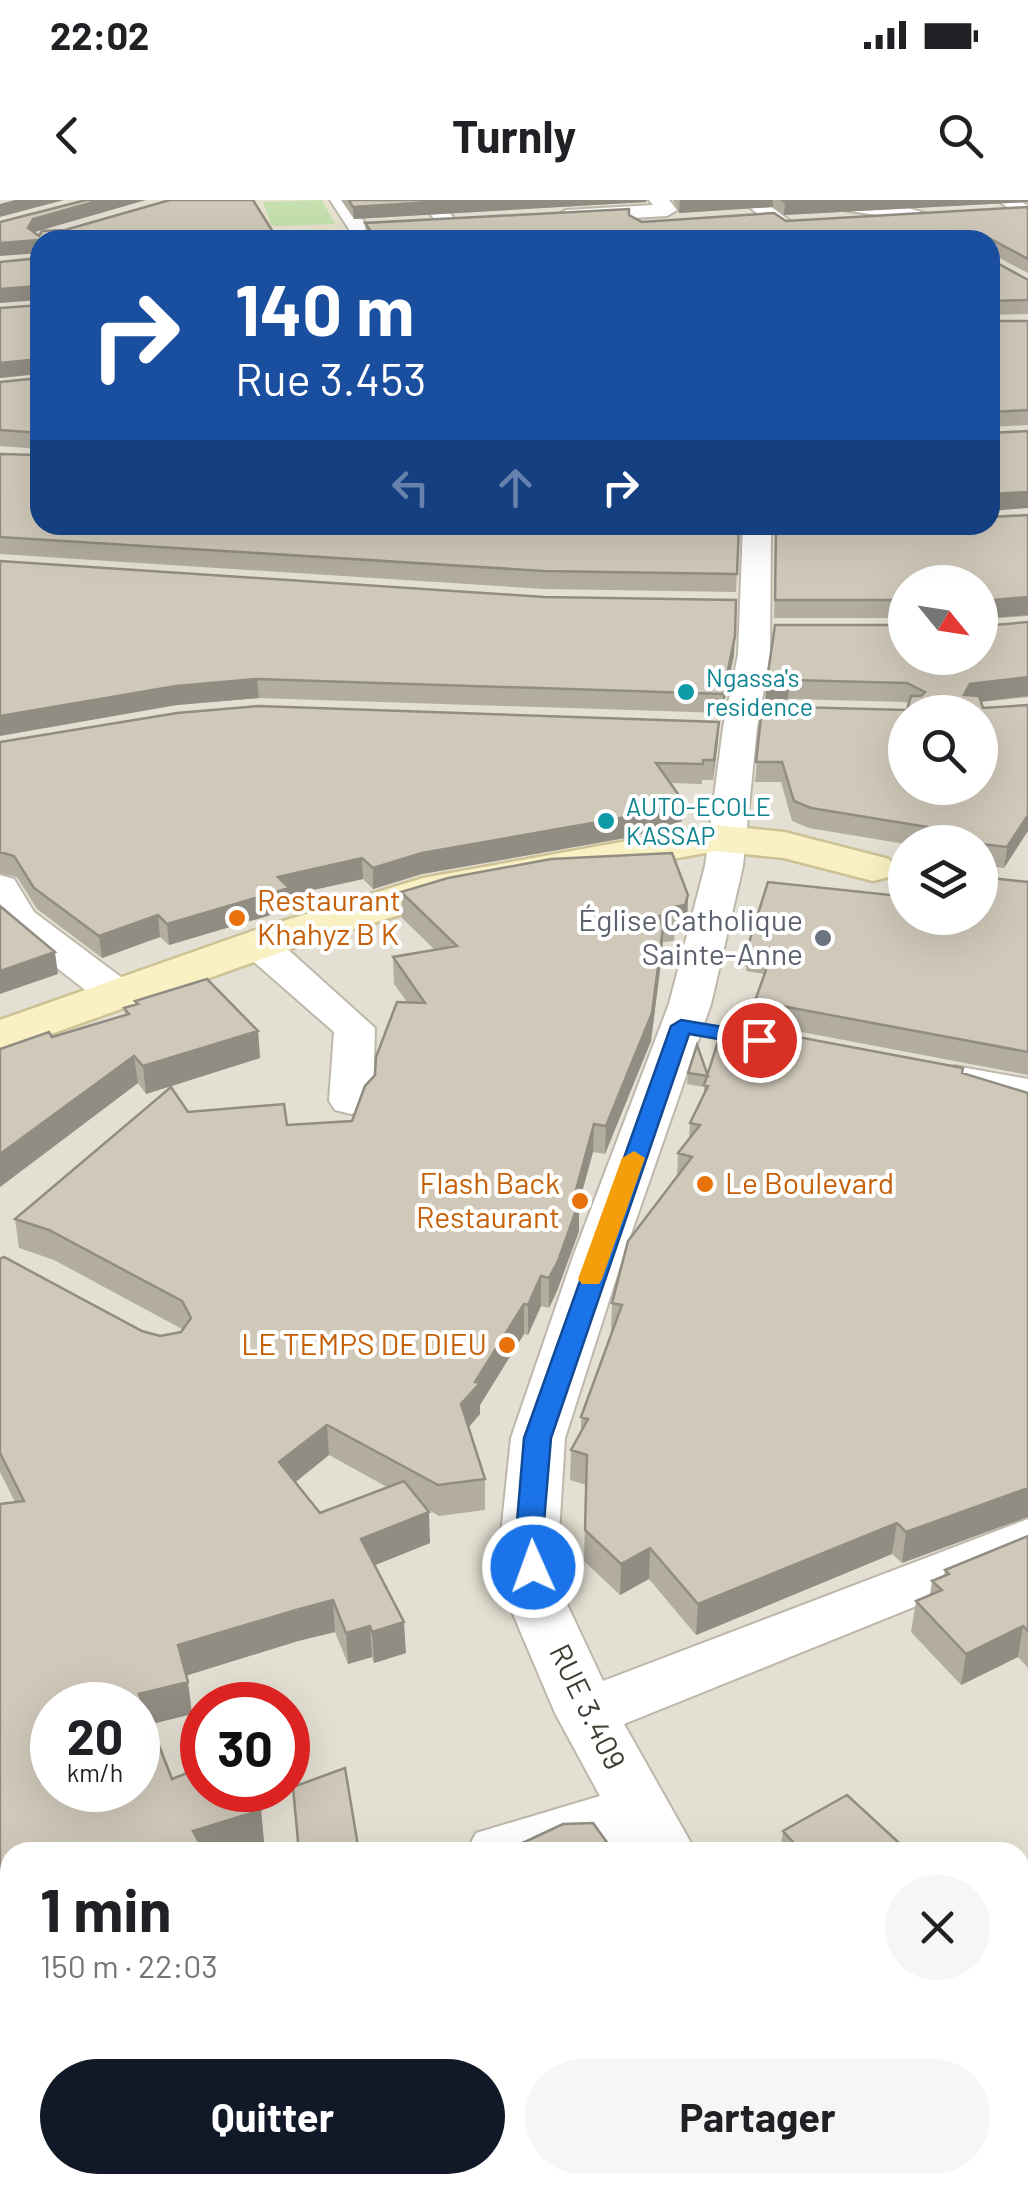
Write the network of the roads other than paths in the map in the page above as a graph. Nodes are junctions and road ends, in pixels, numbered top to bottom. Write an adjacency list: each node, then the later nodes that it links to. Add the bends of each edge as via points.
1 (340, 200): 15 (street)
2 (429, 200): 13 (street)
3 (659, 200): 11 (street, via 668,210)
4 (750, 200): 17 (street)
5 (815, 200): 8 (street)
6 (1006, 200): 7 (street)
7 (1026, 212): 8 (street)
8 (925, 218): 18 (street); 19 (street)
9 (735, 219): 16 (street)
10 (679, 222): 11 (street)
11 (641, 223): 14 (street)
12 (412, 224): 13 (street)
13 (459, 228)
14 (551, 229)
15 (365, 230)
16 (786, 230)
17 (790, 230)
18 (801, 230)
19 (944, 230)
20 (756, 535): 21 (street, RUE 3.409)
21 (747, 614): 22 (street); 23 (street, RUE 3.409)
22 (790, 631)
23 (756, 723): 24 (street); 25 (street, RUE 3.409)
24 (703, 727)
25 (726, 851): 26 (main road); 28 (main road, via 570,866 439,888); 35 (street, RUE 3.409, via 701,1030 538,1438 530,1534 536,1600)
26 (888, 870)
27 (0, 887): 29 (street, via 20,919)
28 (259, 945): 29 (main road); 33 (street, via 354,1028)
29 (118, 995): 30 (main road)
30 (0, 1037)
31 (916, 1073): 32 (street)
32 (1028, 1092)
33 (350, 1101)
34 (1028, 1539): 35 (street)
35 (586, 1713): 36 (street, RUE 3.409)
36 (652, 1832): 37 (street)
37 (576, 1842)

